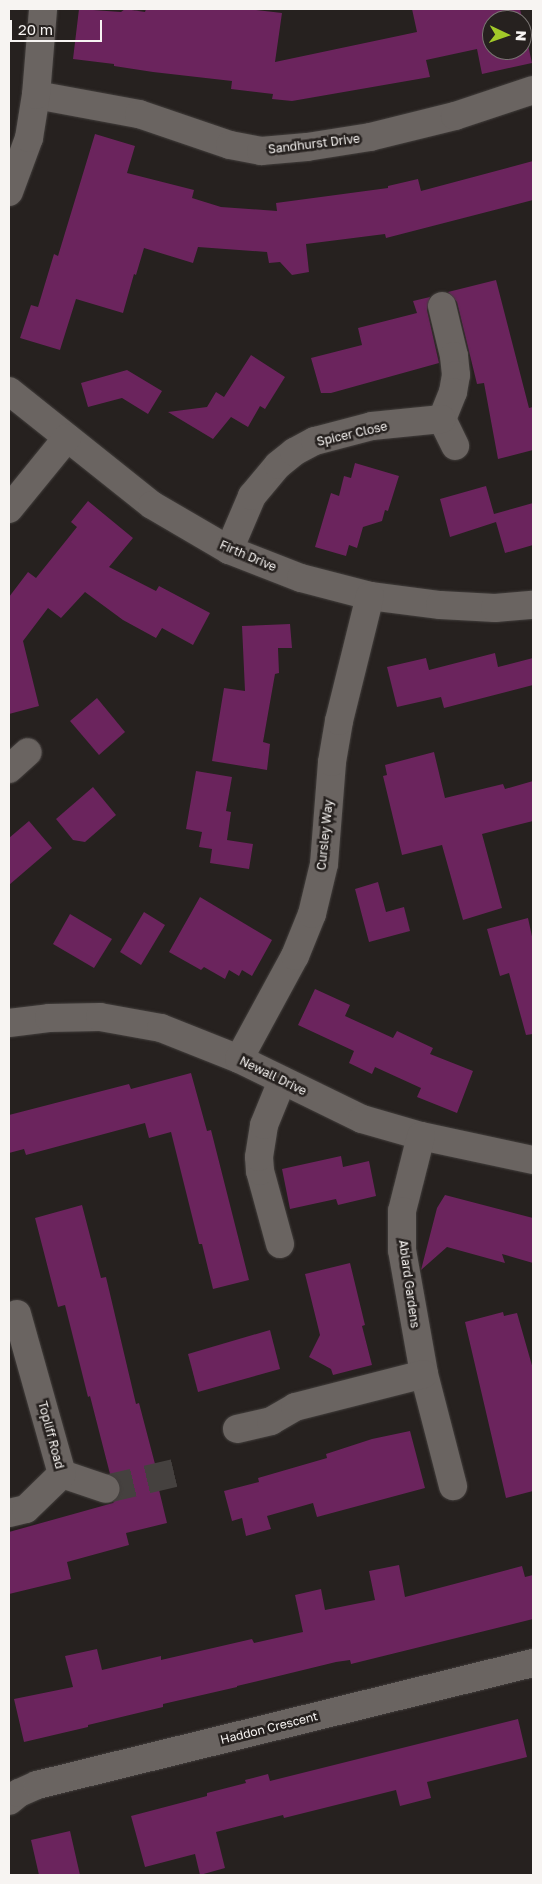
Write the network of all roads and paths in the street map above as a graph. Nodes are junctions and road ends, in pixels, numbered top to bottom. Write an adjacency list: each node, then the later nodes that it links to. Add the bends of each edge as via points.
1 (43, 9): 3 (street)
2 (533, 90): 3 (street, Sandhurst Drive, via 455,116 370,137 261,151 230,145 139,114)
3 (36, 95): 4 (street, via 28,138)
4 (9, 192)
5 (442, 306): 7 (street, via 456,375)
6 (9, 391): 8 (street, Firth Drive)
7 (442, 419): 9 (street); 11 (street, Spicer Close, via 372,426 315,442 294,452 278,465 252,496)
8 (67, 438): 10 (street); 11 (street, Firth Drive, via 152,505)
9 (455, 446)
10 (9, 509)
11 (228, 550): 12 (street, Firth Drive, via 301,578)
12 (370, 596): 13 (street, Firth Drive, via 449,606 496,608); 15 (street, Cursley Way, via 338,729 332,762 324,864 312,914 295,956)
13 (533, 605)
14 (9, 1023): 15 (street, Newall Drive, via 100,1017 127,1021 161,1028)
15 (239, 1060): 16 (street, Newall Drive)
16 (282, 1081): 17 (street, Newall Drive, via 362,1119); 19 (street, via 264,1125 259,1157)
17 (422, 1136): 18 (street, Newall Drive); 22 (street, Ablard Gardens, via 402,1211 402,1250)
18 (533, 1160)
19 (280, 1244)
20 (17, 1314): 21 (street, Topliff Road)
21 (20, 1363): 24 (street, Topliff Road)
22 (424, 1374): 23 (street, via 295,1408 271,1421); 25 (street, Ablard Gardens)
23 (238, 1429)
24 (62, 1474): 26 (street); 27 (street, Topliff Road, via 26,1509)
25 (452, 1486)
26 (106, 1489)
27 (9, 1513)
28 (533, 1662): 29 (street, Haddon Crescent, via 37,1785)
29 (9, 1801)

